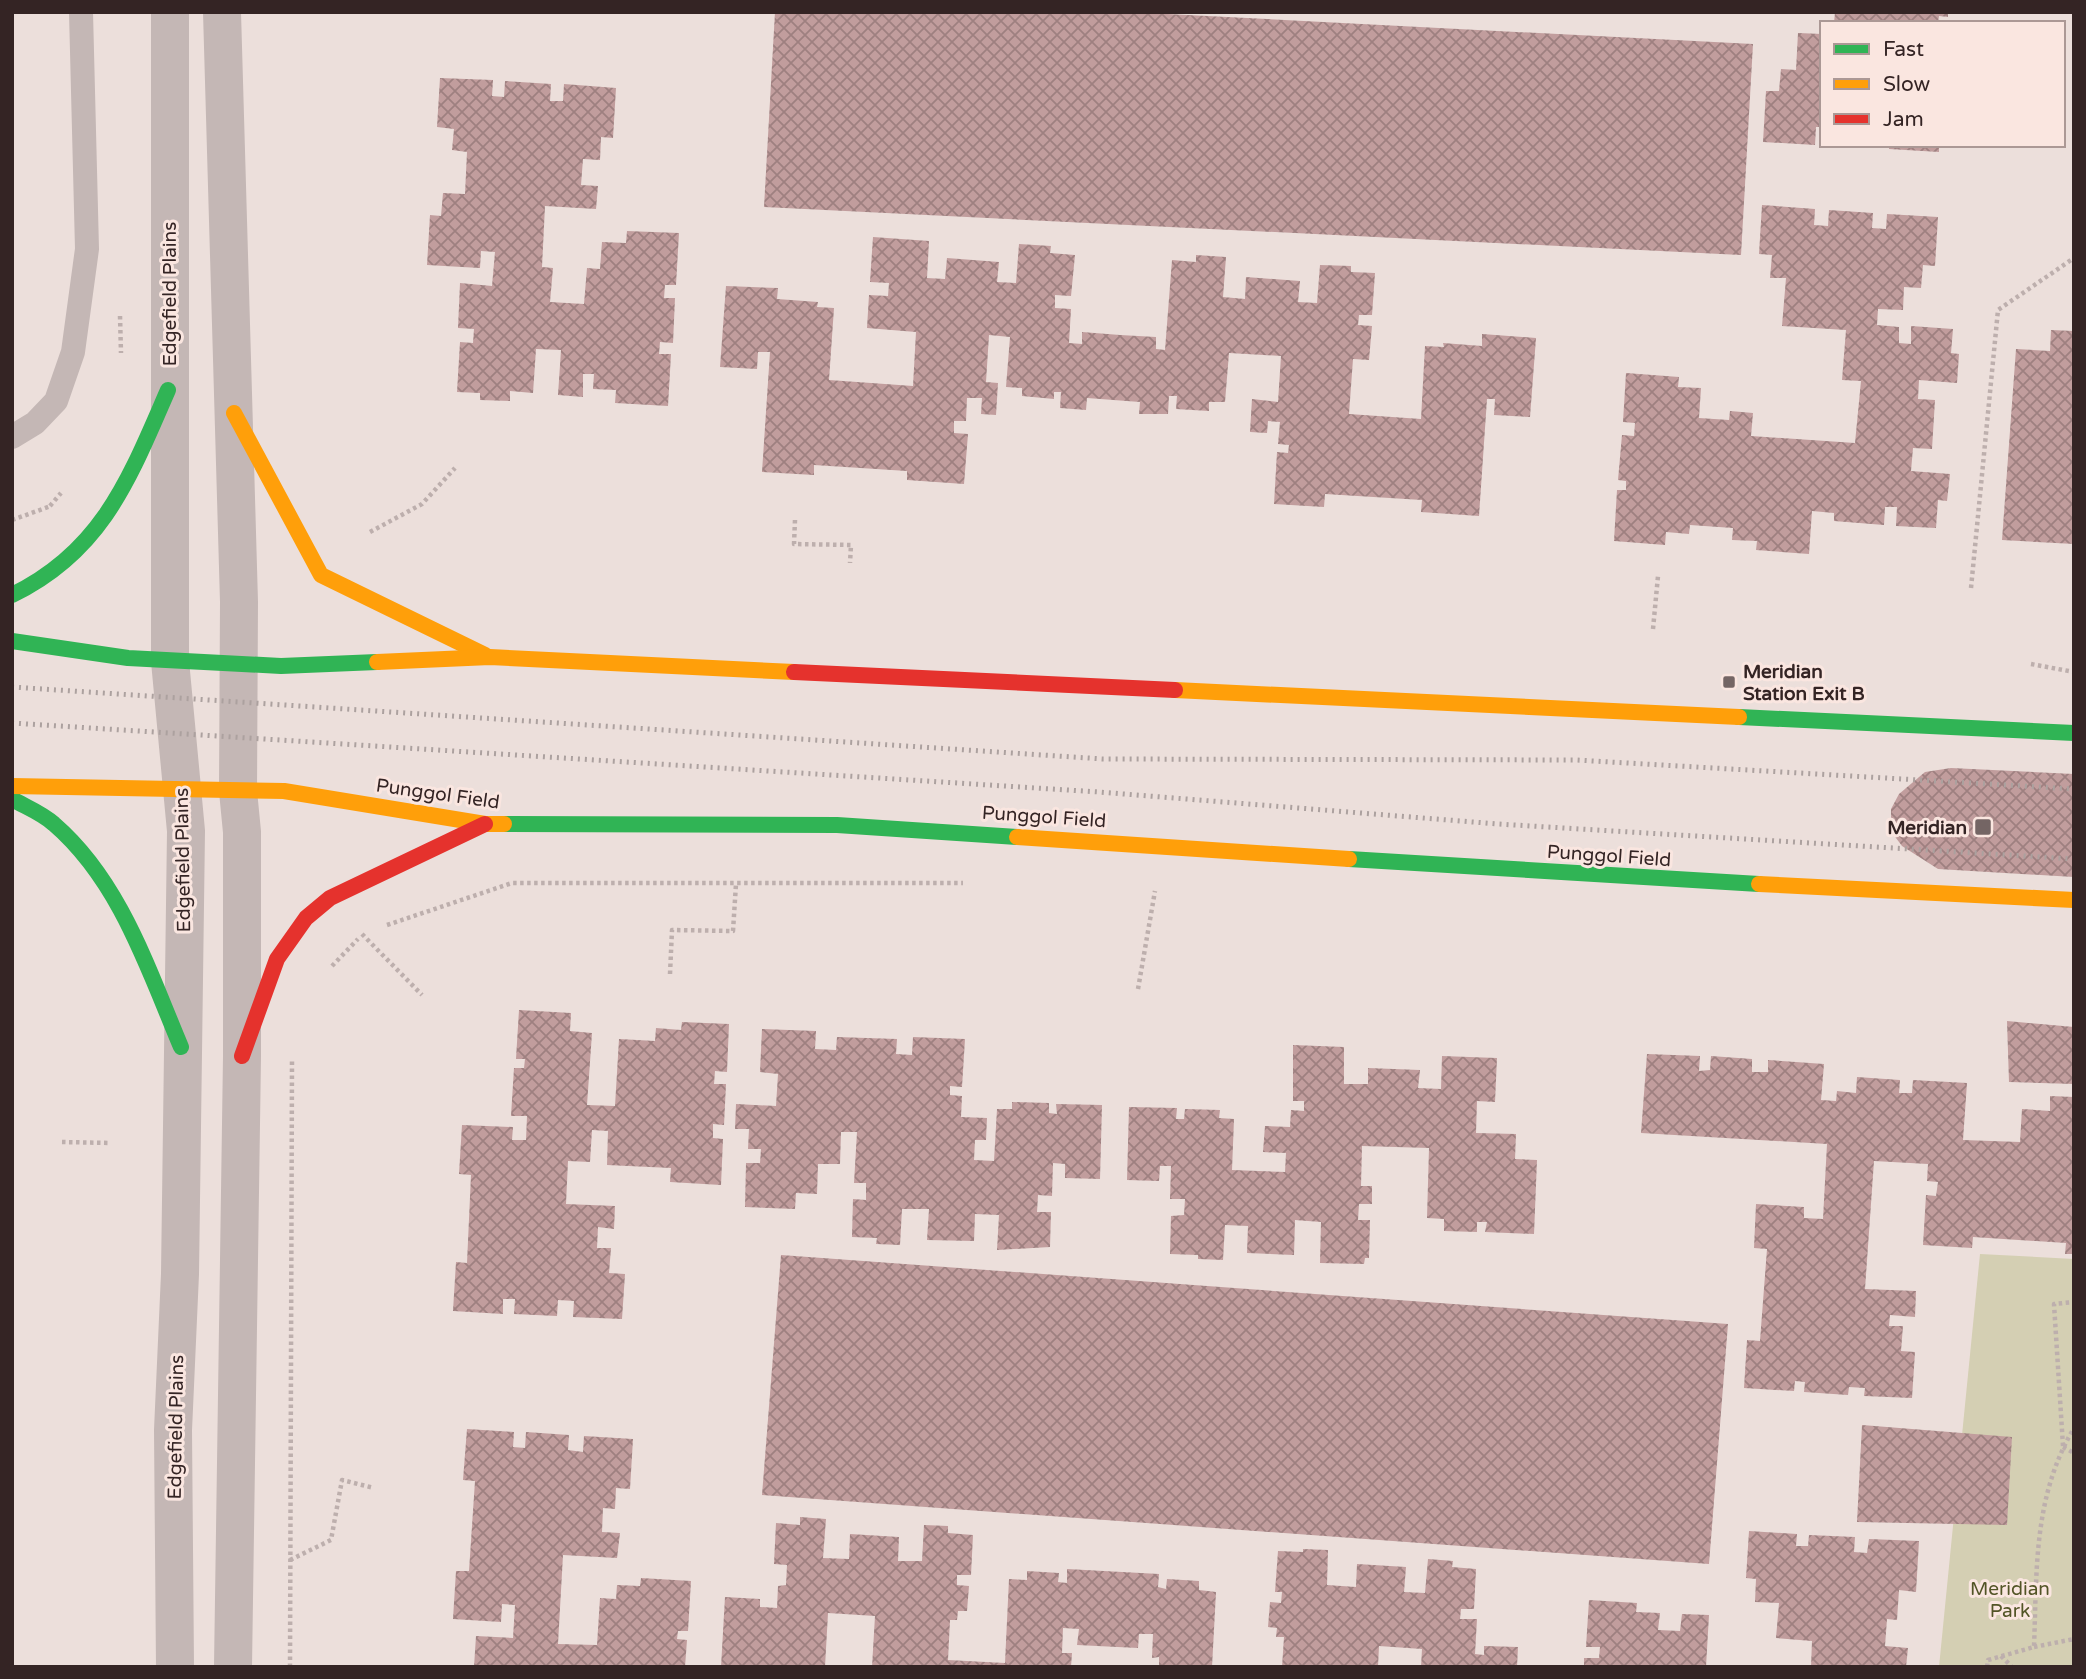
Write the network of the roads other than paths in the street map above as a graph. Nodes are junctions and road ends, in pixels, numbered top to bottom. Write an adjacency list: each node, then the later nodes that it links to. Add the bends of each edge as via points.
1 (81, 12): 6 (lane, via 87,249 73,352 56,401 35,424)
2 (170, 12): 4 (street, Edgefield Plains)
3 (222, 12): 5 (street)
4 (168, 390): 7 (street, via 122,493 79,552 27,590); 10 (street, Edgefield Plains)
5 (234, 412): 9 (street, via 321,575); 11 (street)
6 (12, 437)
7 (12, 595)
8 (12, 640): 10 (street)
9 (490, 657): 11 (street, via 281,666); 12 (street)
10 (170, 661): 11 (street); 14 (street, Edgefield Plains)
11 (237, 663): 15 (street)
12 (2074, 733)
13 (12, 786): 14 (street, Punggol Field)
14 (182, 790): 15 (street, Punggol Field); 19 (street, Edgefield Plains, via 186,831)
15 (238, 791): 17 (street, Punggol Field, via 284,791); 20 (street)
16 (12, 799): 19 (street, via 52,822 87,857 131,932)
17 (485, 824): 18 (street, Punggol Field, via 837,825 1629,878); 20 (street, via 330,898 306,918 277,959)
18 (2074, 900)
19 (181, 1047): 21 (street, Edgefield Plains, via 180,1274 173,1430)
20 (242, 1056): 22 (street)
21 (175, 1667)
22 (233, 1667)

